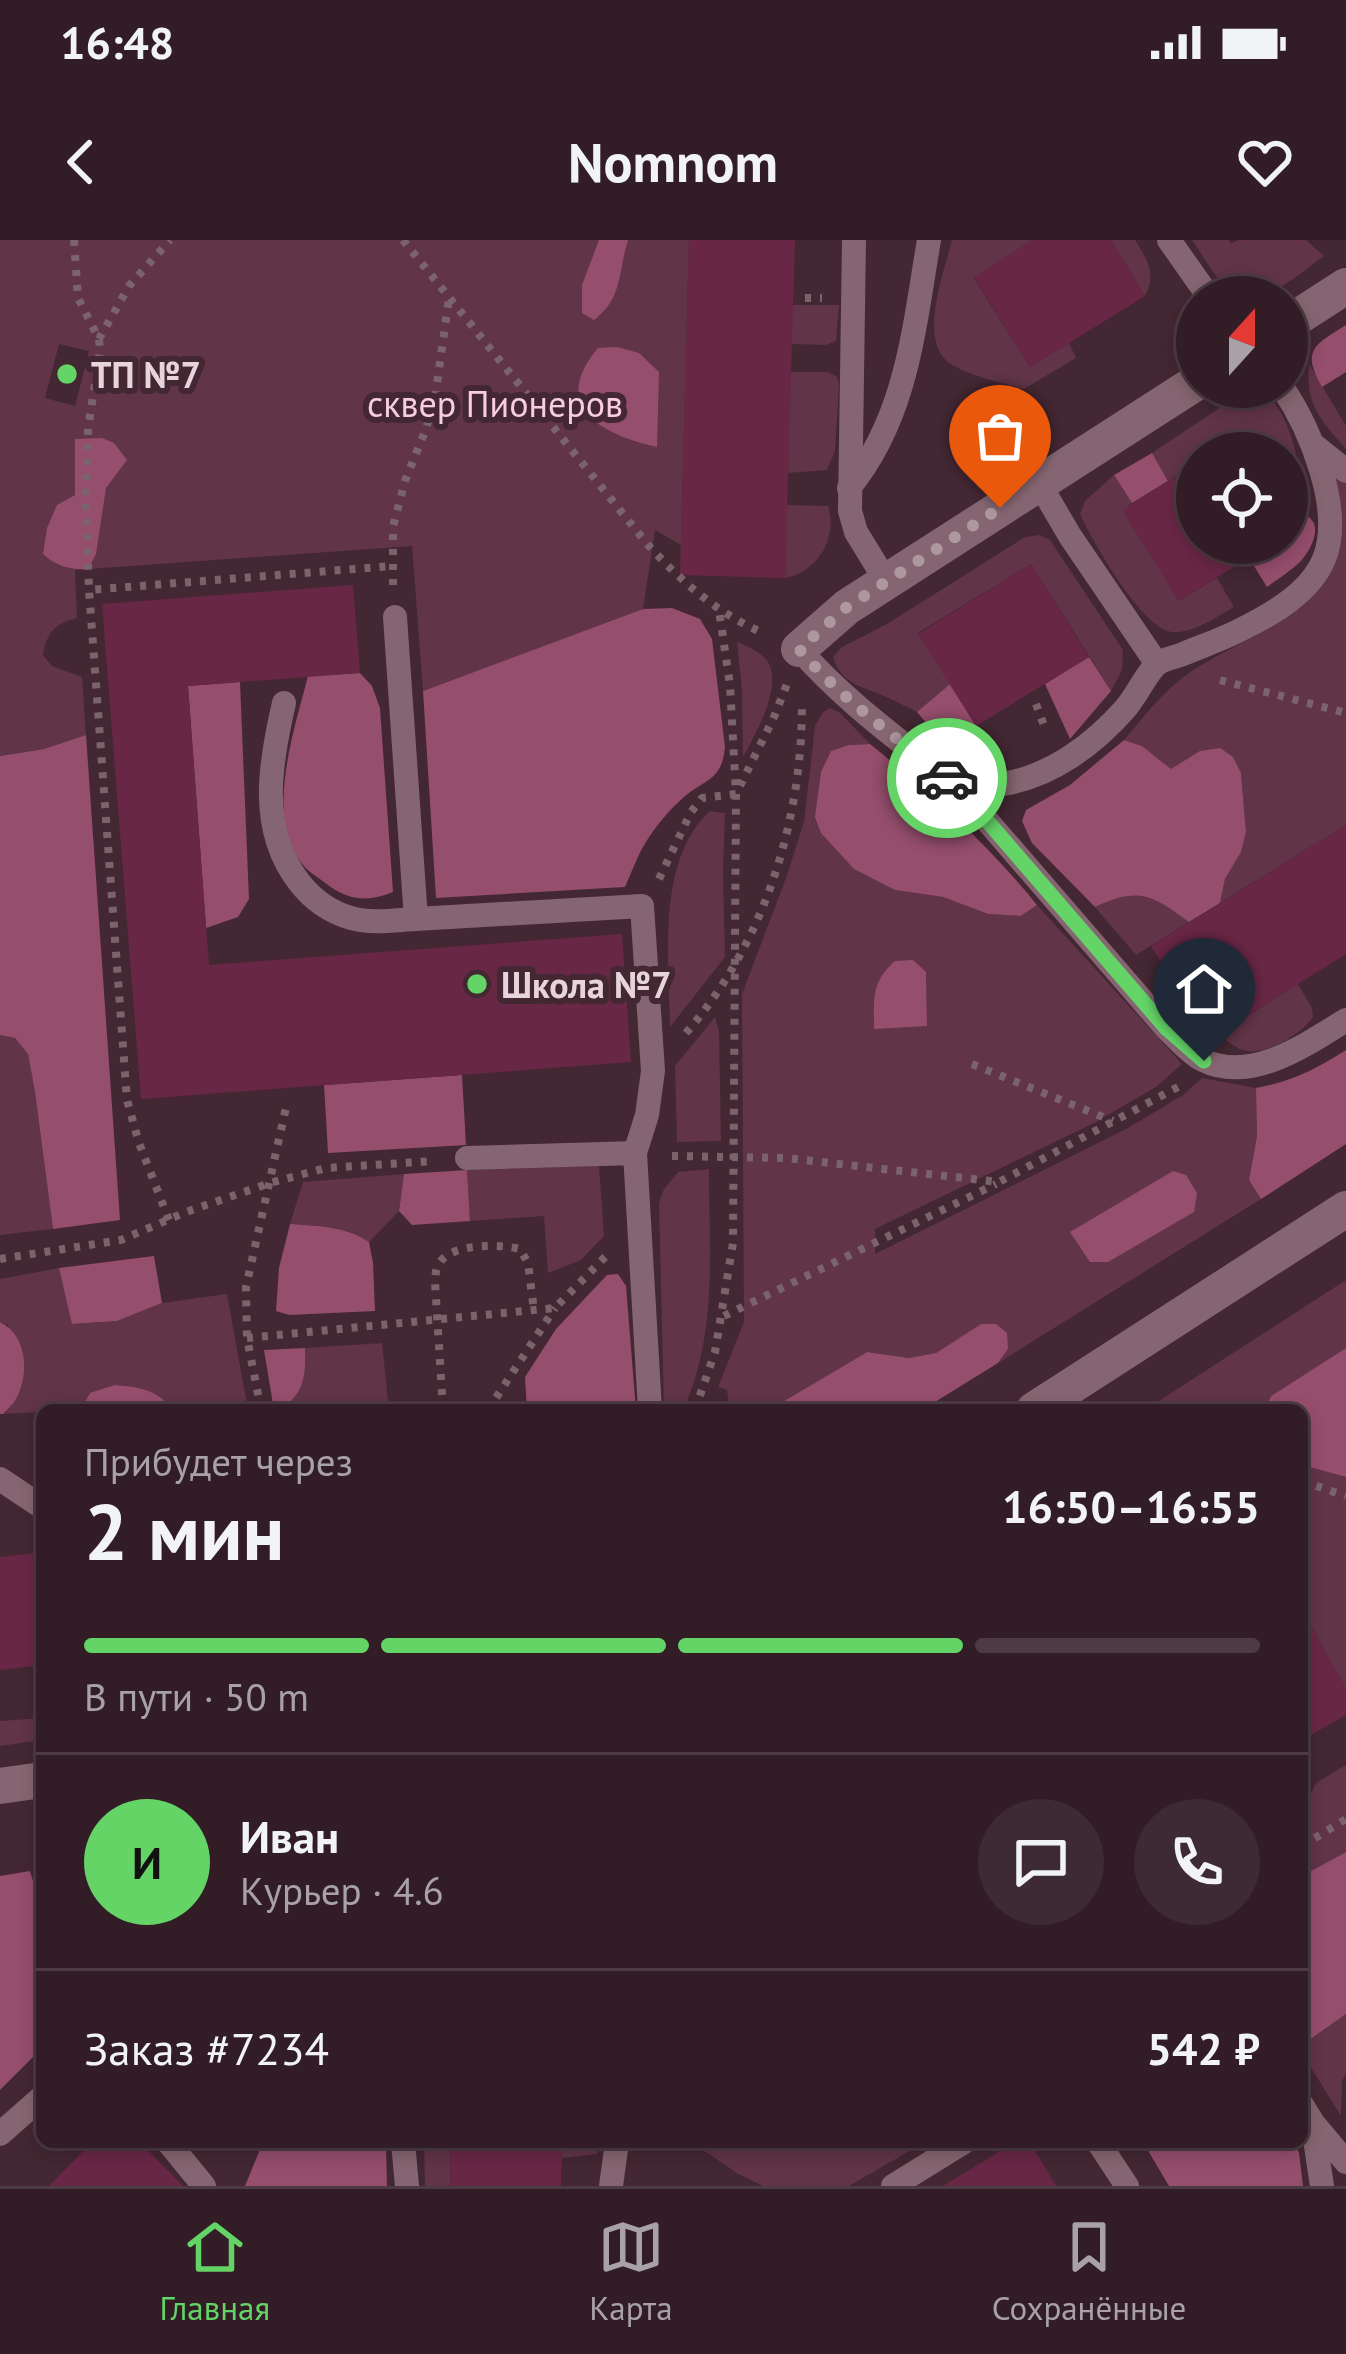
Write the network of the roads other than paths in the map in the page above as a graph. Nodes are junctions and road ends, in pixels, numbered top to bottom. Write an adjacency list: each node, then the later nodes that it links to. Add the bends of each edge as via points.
1 (854, 240): 12 (lane)
2 (929, 240): 12 (lane, via 902,390)
3 (1169, 240): 4 (lane)
4 (1194, 276)
5 (1346, 286): 6 (street)
6 (1308, 310)
7 (1176, 395): 11 (street)
8 (1296, 408): 9 (lane)
9 (1315, 446): 10 (lane); 16 (lane, via 1329,521 1315,574 1264,617)
10 (1346, 471)
11 (1039, 483): 13 (street); 16 (lane)
12 (849, 488): 13 (lane, via 856,532)
13 (886, 581): 15 (street)
14 (395, 617): 19 (lane)
15 (799, 649): 18 (lane)
16 (1157, 664): 18 (lane, via 1104,731 1058,764 1004,784)
17 (284, 704): 19 (lane, via 271,796 290,871 309,895 347,917)
18 (958, 787): 20 (lane, via 1166,1028 1204,1061 1270,1061)
19 (416, 919): 21 (lane, via 642,906 653,1071)
20 (1346, 1020)
21 (635, 1153): 22 (lane); 24 (lane)
22 (467, 1159)
23 (1346, 1209): 25 (street)
24 (650, 1404)
25 (1043, 1404)
26 (0, 1479): 27 (lane)
27 (36, 1503)
28 (36, 1781): 29 (street)
29 (0, 1786)
30 (36, 2102): 33 (lane)
31 (1308, 2115): 39 (lane)
32 (1308, 2119): 45 (lane)
33 (0, 2134)
34 (173, 2148): 40 (lane)
35 (404, 2148): 41 (lane)
36 (616, 2148): 42 (lane)
37 (954, 2148): 43 (lane)
38 (1102, 2148): 44 (lane)
39 (1346, 2162)
40 (204, 2186)
41 (407, 2186)
42 (610, 2186)
43 (893, 2186)
44 (1127, 2186)
45 (1322, 2186)

